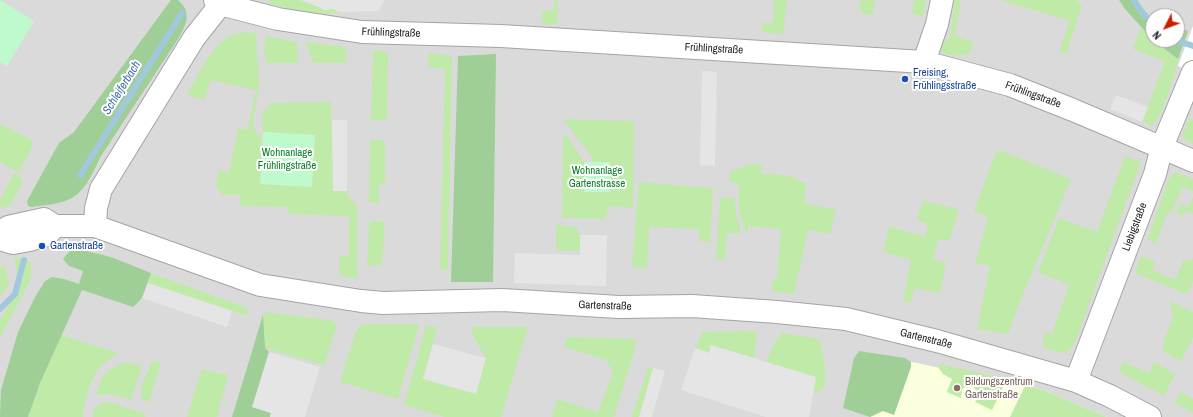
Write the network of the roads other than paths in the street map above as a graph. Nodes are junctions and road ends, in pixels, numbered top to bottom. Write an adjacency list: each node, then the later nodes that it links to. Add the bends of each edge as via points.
1 (942, 0): 3 (street)
2 (220, 1): 3 (street, Frühlingstraße, via 278,19 362,32 501,36); 7 (street, Frühlingstraße, via 194,38 101,189)
3 (924, 62): 5 (street, Frühlingstraße, via 1010,85)
4 (1193, 72): 5 (street, Liebigstraße)
5 (1162, 147): 6 (street, Frühlingstraße); 9 (street, Liebigstraße, via 1155,174)
6 (1193, 161)
7 (95, 226): 8 (street, Gartenstraße, via 55,226 47,235 13,243); 9 (street, Gartenstraße, via 260,285 383,303 502,300 619,307 692,306 846,319 937,341)
8 (1, 239)
9 (1076, 381): 10 (street, Gartenstraße)
10 (1150, 417)

